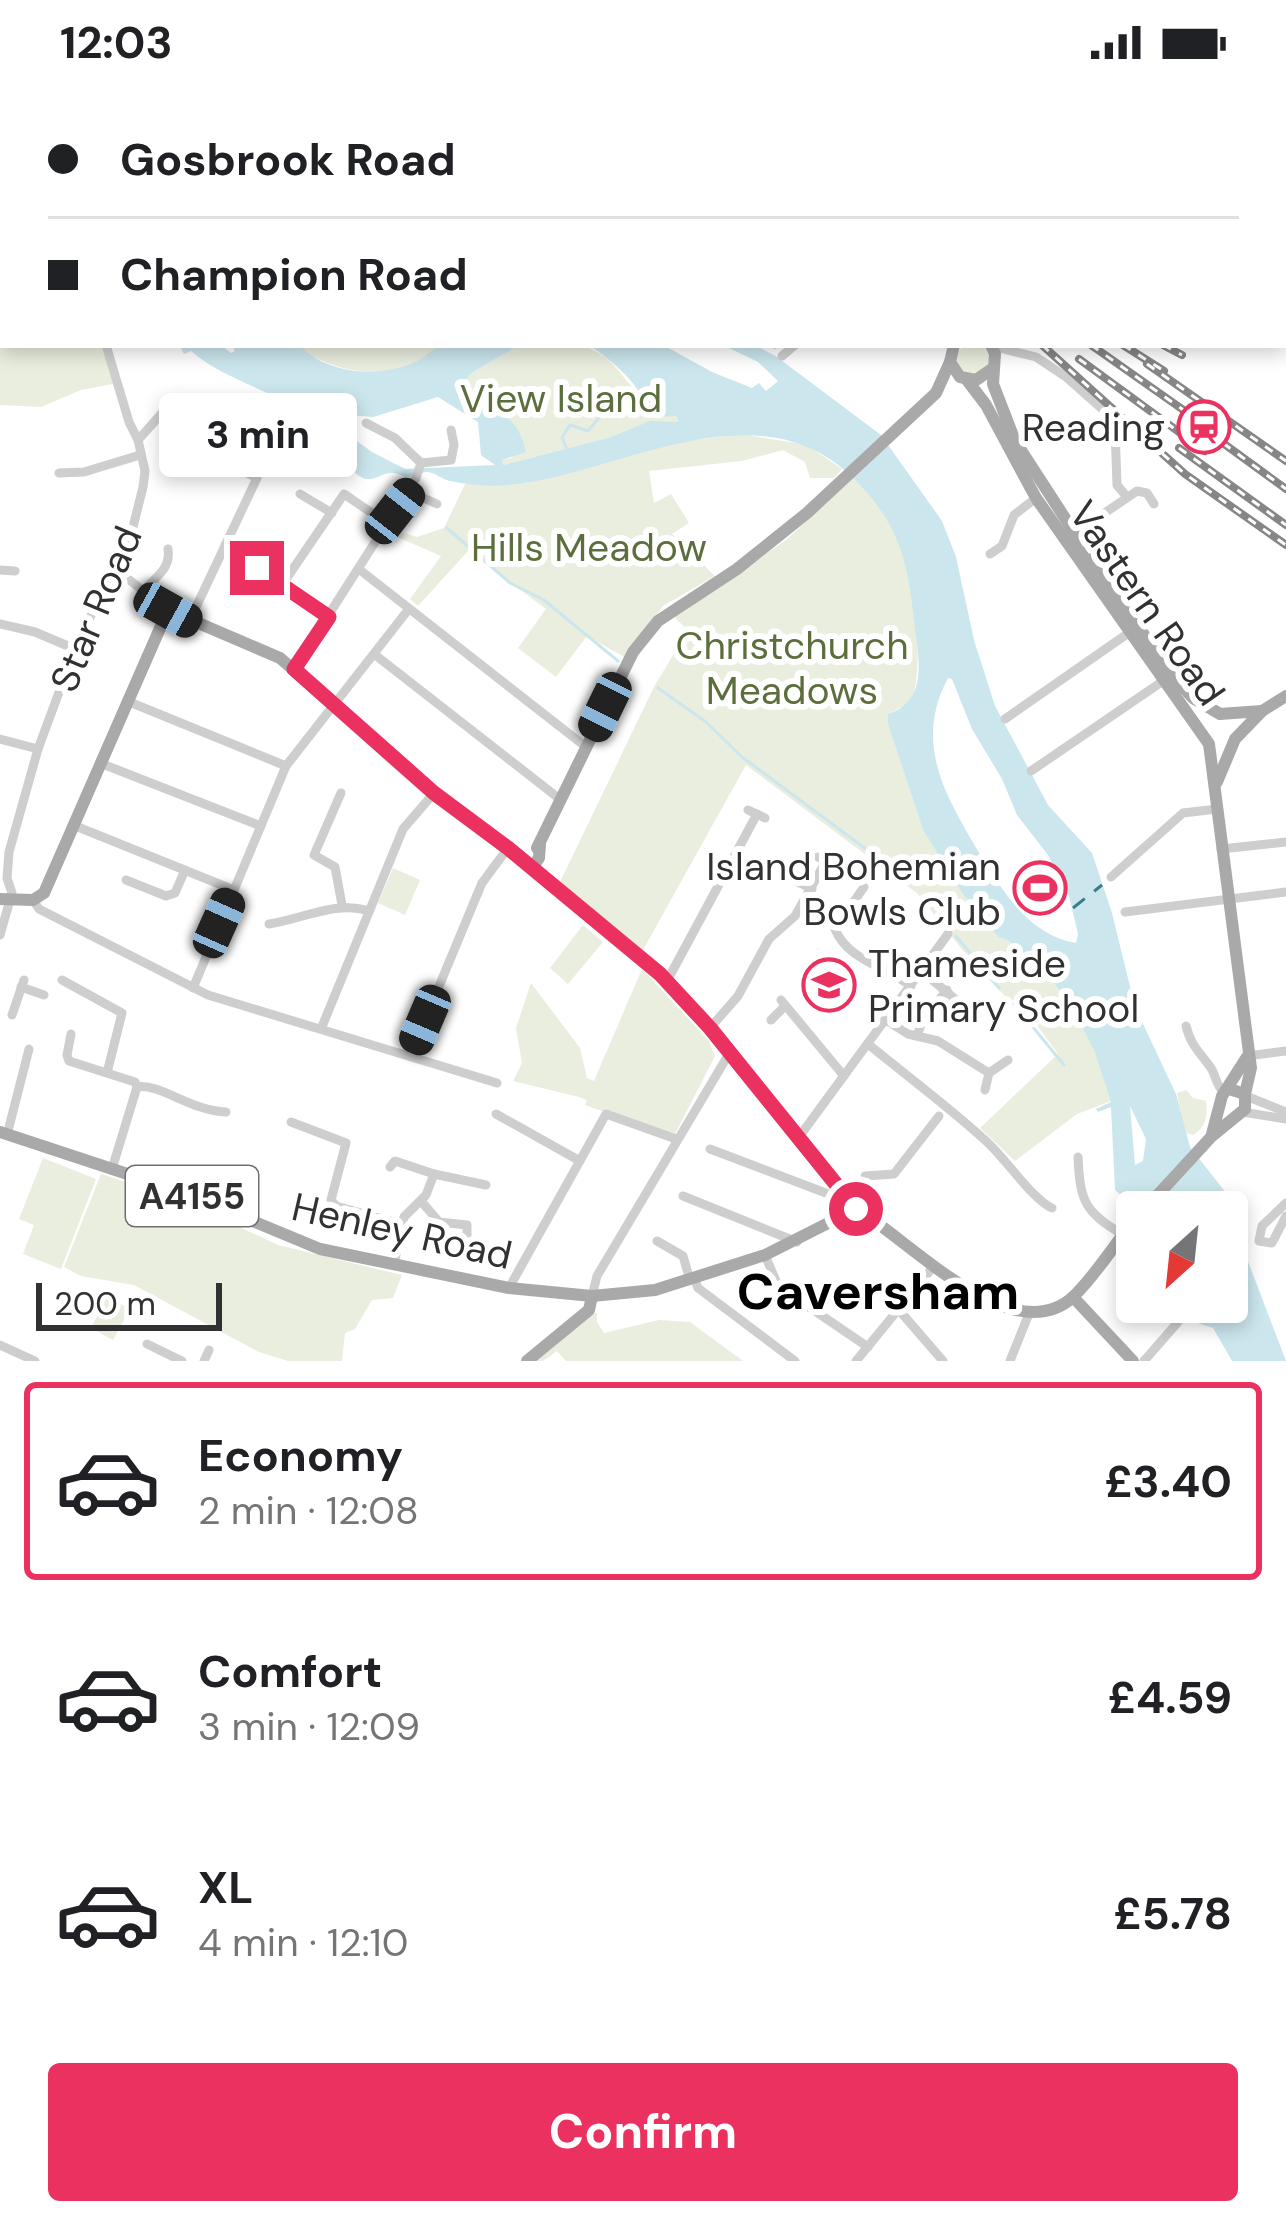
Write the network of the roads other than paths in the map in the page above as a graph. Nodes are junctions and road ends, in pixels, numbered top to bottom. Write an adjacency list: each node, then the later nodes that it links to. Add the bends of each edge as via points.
1 (107, 348): 16 (street, Star Road)
2 (791, 348): 6 (street)
3 (991, 348): 7 (main road, Vastern Road)
4 (999, 348): 22 (street, via 1036,357 1109,416 1117,485)
5 (949, 353): 8 (main road, Vastern Road); 9 (main road)
6 (782, 356)
7 (992, 368): 8 (main road); 28 (main road, Vastern Road, via 1015,441)
8 (967, 380): 9 (main road); 23 (main road, Vastern Road)
9 (936, 393): 59 (main road, via 751,557 658,620)
10 (171, 403): 16 (street)
11 (366, 423): 15 (street)
12 (401, 426): 15 (street)
13 (449, 434): 18 (street, via 452,460)
14 (207, 438): 29 (street, via 207,454 257,478)
15 (395, 438): 18 (street)
16 (138, 440): 17 (street, Star Road)
17 (140, 455): 19 (street); 34 (street, Star Road, via 143,487)
18 (418, 469): 20 (street)
19 (58, 473)
20 (410, 492): 24 (street); 27 (street)
21 (300, 494): 26 (street)
22 (1127, 497): 25 (street, via 1144,492); 28 (street)
23 (1036, 498): 30 (street, via 1014,515); 45 (main road, Vastern Road)
24 (437, 504)
25 (1154, 504)
26 (332, 513): 27 (street, via 344,494); 38 (street)
27 (386, 528): 35 (street)
28 (1076, 533): 54 (main road, Vastern Road, via 1177,681)
29 (225, 545): 38 (street); 43 (street)
30 (1002, 545): 32 (street); 33 (street)
31 (168, 549): 39 (street, via 164,571)
32 (990, 554)
33 (1010, 559)
34 (114, 568): 39 (street); 46 (street, Star Road)
35 (360, 570): 41 (street); 42 (street)
36 (0, 571): 37 (street)
37 (14, 571)
38 (282, 585): 42 (street)
39 (145, 589): 40 (street)
40 (168, 610): 43 (main road); 51 (main road)
41 (408, 610): 47 (street); 59 (street)
42 (329, 617): 48 (street)
43 (189, 622): 48 (main road, via 260,647)
44 (0, 624): 46 (street)
45 (1130, 632): 49 (main road, Vastern Road); 55 (street)
46 (75, 649): 60 (street, Star Road)
47 (374, 654): 52 (street); 67 (street)
48 (294, 669): 52 (main road)
49 (1163, 681): 58 (main road, Vastern Road); 63 (street)
50 (1285, 695): 53 (main road)
51 (127, 701): 61 (main road); 62 (street)
52 (332, 706): 62 (street); 66 (main road)
53 (1262, 711): 54 (main road); 57 (main road)
54 (1222, 715): 57 (main road, via 1234,723); 58 (main road, via 1206,724)
55 (1005, 719)
56 (0, 739): 60 (street)
57 (1234, 740): 58 (main road); 64 (main road)
58 (1206, 741): 64 (main road)
59 (586, 747): 67 (main road)
60 (38, 748): 88 (street, Star Road)
61 (100, 763): 70 (main road); 71 (street)
62 (286, 766): 71 (street)
63 (1031, 771)
64 (1216, 784): 68 (main road)
65 (341, 793): 90 (street, via 314,855 334,866)
66 (434, 793): 73 (main road); 91 (street, via 403,830)
67 (561, 800): 74 (main road)
68 (1217, 809): 75 (main road); 80 (street, via 1184,813)
69 (756, 814): 97 (street)
70 (73, 825): 78 (street); 89 (main road, via 44,893)
71 (261, 826): 84 (street)
72 (1286, 842): 75 (street)
73 (508, 848): 77 (main road); 116 (street, via 482,883)
74 (540, 848): 77 (main road); 82 (street)
75 (1221, 849): 87 (main road)
76 (826, 861): 83 (street)
77 (528, 866): 82 (street)
78 (185, 870): 81 (street, via 166,896); 84 (street)
79 (790, 875): 83 (street)
80 (1111, 877)
81 (126, 880)
82 (550, 884): 97 (street)
83 (812, 889): 108 (street)
84 (234, 890): 100 (street)
85 (864, 892): 99 (street, via 835,929 839,940)
86 (1286, 892): 87 (street)
87 (1227, 898): 92 (street); 117 (main road)
88 (5, 900): 89 (main road); 95 (street, Star Road)
89 (33, 901): 100 (street)
90 (342, 905): 91 (street); 93 (street)
91 (369, 911): 109 (street)
92 (1125, 912)
93 (269, 924)
94 (948, 934): 99 (street)
95 (0, 935)
96 (930, 978): 101 (street)
97 (667, 982): 108 (street)
98 (64, 985): 119 (street, via 122,1013)
99 (911, 986): 106 (street)
100 (193, 988): 109 (street)
101 (947, 990): 103 (street); 111 (street)
102 (44, 995): 104 (street, via 23,984)
103 (962, 1005)
104 (8, 1017)
105 (771, 1020): 121 (street, via 782,1003)
106 (886, 1020): 111 (street); 112 (street)
107 (1186, 1026): 126 (street)
108 (710, 1028): 113 (street)
109 (322, 1029): 116 (street)
110 (71, 1034): 119 (street, via 67,1058)
111 (916, 1036): 120 (street)
112 (868, 1044): 121 (street); 151 (street, via 980,1136)
113 (726, 1048): 135 (street); 136 (street)
114 (29, 1049): 133 (street)
115 (1286, 1051): 117 (street)
116 (410, 1056): 122 (street)
117 (1247, 1056): 125 (main road); 126 (main road)
118 (1011, 1060): 120 (street)
119 (107, 1073): 123 (street)
120 (989, 1073): 124 (street)
121 (844, 1076): 135 (street)
122 (496, 1082)
123 (137, 1087): 128 (street); 141 (street)
124 (986, 1090)
125 (1245, 1095): 126 (main road, via 1238,1089); 127 (main road); 130 (street)
126 (1225, 1096): 127 (main road); 134 (main road)
127 (1239, 1113): 130 (street); 134 (main road)
128 (221, 1114)
129 (496, 1114): 140 (street)
130 (1286, 1115)
131 (939, 1116): 143 (street, via 890,1177)
132 (291, 1122): 154 (street, via 350,1144 336,1206)
133 (4, 1133): 141 (main road, Henley Road / A4155)
134 (1212, 1136): 146 (main road)
135 (799, 1137): 149 (street)
136 (676, 1139): 140 (street, via 606,1114); 166 (street)
137 (399, 1144): 142 (street, via 392,1164)
138 (710, 1149): 149 (street)
139 (1078, 1156): 156 (street, via 1085,1204)
140 (580, 1161): 165 (street)
141 (112, 1169): 161 (main road, Henley Road / A4155, via 295,1242)
142 (434, 1174): 145 (street); 148 (street)
143 (866, 1176)
144 (857, 1186): 149 (street)
145 (480, 1188)
146 (1161, 1191)
147 (683, 1196): 158 (street)
148 (421, 1201): 154 (street); 155 (street, via 439,1222)
149 (852, 1203): 158 (main road, A4155); 162 (main road)
150 (1286, 1203): 152 (street)
151 (1044, 1208)
152 (1270, 1217): 153 (street); 153 (street, via 1259,1241 1270,1245)
153 (1284, 1222)
154 (401, 1224): 161 (street)
155 (468, 1225)
156 (1116, 1230)
157 (657, 1241): 163 (street, via 683,1256)
158 (797, 1242): 160 (main road, A4155)
159 (1116, 1242): 164 (main road)
160 (766, 1255): 163 (main road, A4155); 174 (street, via 778,1286)
161 (394, 1264): 165 (main road, Henley Road / A4155)
162 (933, 1267): 168 (street); 169 (main road, via 991,1301)
163 (692, 1279): 166 (main road, A4155); 178 (street)
164 (1088, 1280): 167 (main road); 170 (main road)
165 (509, 1288): 166 (main road, Henley Road / A4155)
166 (592, 1296): 177 (main road, via 589,1310)
167 (1072, 1298): 169 (main road); 170 (main road)
168 (898, 1310): 174 (street); 180 (street)
169 (1030, 1311): 181 (street)
170 (1088, 1314): 182 (main road)
171 (1177, 1323): 183 (street)
172 (147, 1344): 176 (street)
173 (0, 1345): 175 (street)
174 (868, 1346): 179 (street)
175 (35, 1361)
176 (182, 1361)
177 (527, 1361)
178 (795, 1361)
179 (856, 1361)
180 (943, 1361)
181 (1010, 1361)
182 (1133, 1361)
183 (1144, 1361)

